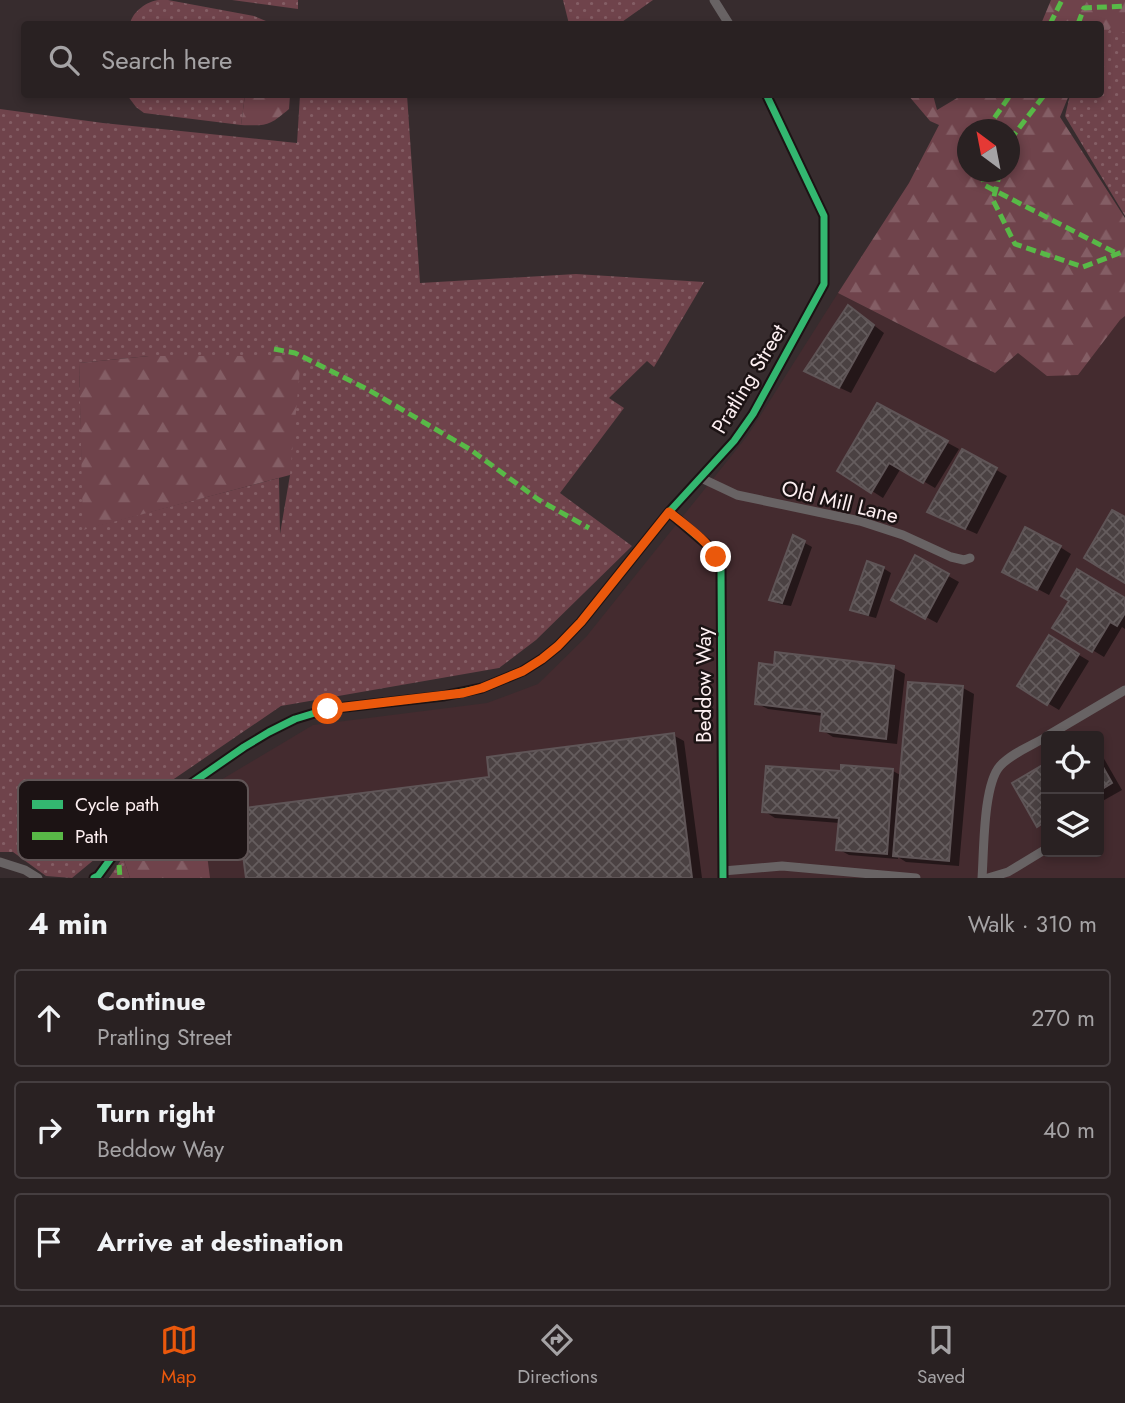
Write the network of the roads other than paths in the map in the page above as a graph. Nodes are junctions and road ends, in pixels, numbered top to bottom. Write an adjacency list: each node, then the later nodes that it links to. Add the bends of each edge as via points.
1 (714, 0): 2 (street)
2 (727, 21)
3 (768, 98): 4 (street, Pratling Street, via 824,216 824,284 753,414)
4 (701, 478): 5 (street, Pratling Street); 6 (street, Old Mill Lane, via 737,495 860,521 951,556)
5 (669, 512): 10 (street, Pratling Street, via 581,622 532,665 463,693 328,709 295,719); 14 (street, Beddow Way, via 711,548 721,570)
6 (970, 558)
7 (1125, 690): 8 (street)
8 (1057, 731)
9 (1041, 740): 18 (street, via 998,768 986,809)
10 (196, 780)
11 (1041, 852): 19 (street)
12 (110, 860): 16 (street, Pratling Street)
13 (0, 862): 15 (street)
14 (723, 874): 17 (street, via 782,866)
15 (38, 878)
16 (94, 878)
17 (916, 878)
18 (982, 878)
19 (988, 878)

